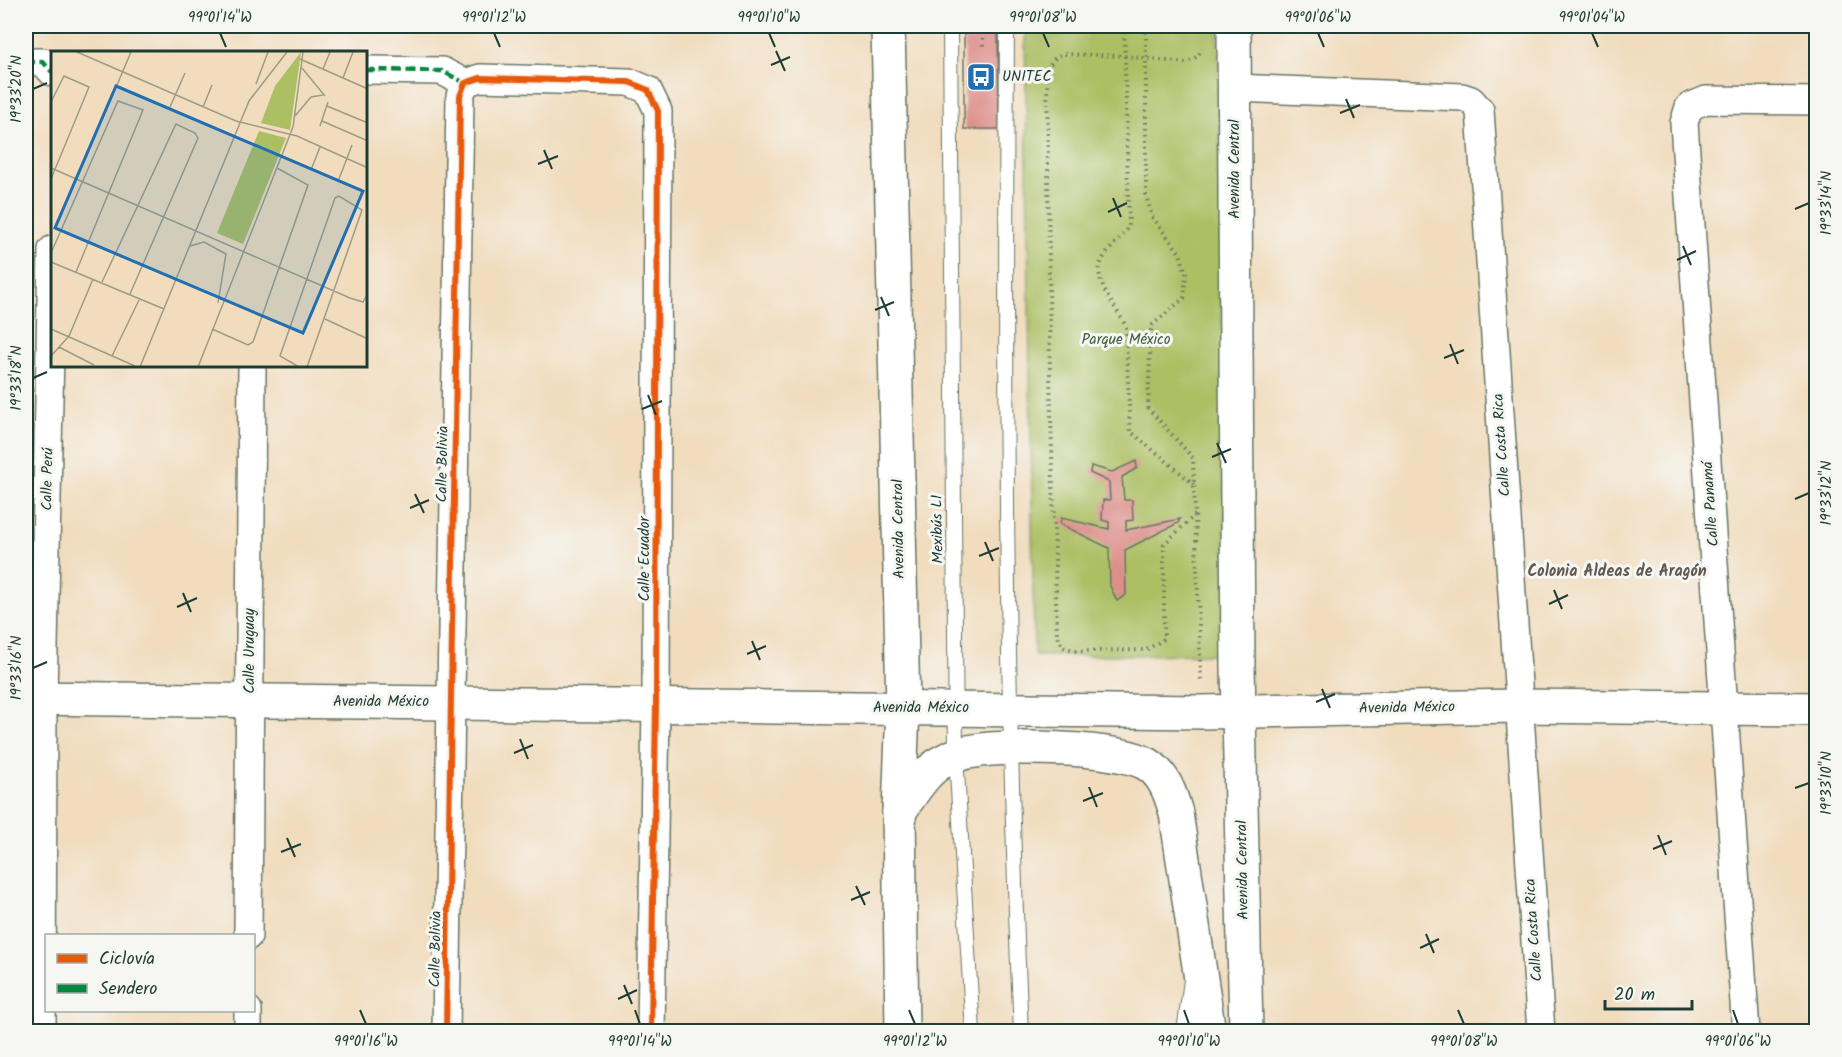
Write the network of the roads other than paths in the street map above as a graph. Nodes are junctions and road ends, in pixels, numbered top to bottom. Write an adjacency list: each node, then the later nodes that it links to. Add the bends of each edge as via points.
1 (888, 26): 18 (main road, Avenida Central)
2 (950, 26): 19 (lane, Mexibús L1)
3 (1007, 26): 21 (lane, via 1005,274)
4 (1234, 26): 9 (main road, Avenida Central)
5 (26, 62): 7 (street, via 43,62)
6 (368, 70): 8 (street, via 442,71)
7 (51, 71)
8 (465, 83): 15 (street, Calle Bolivia, via 460,96); 16 (street, Calle Ecuador, via 480,78 629,82 648,90 658,111)
9 (1234, 88): 17 (street, Calle Costa Rica, via 1462,97 1480,110); 23 (main road, Avenida Central)
10 (1816, 101): 20 (street, Calle Panamá, via 1706,100 1689,107 1685,114)
11 (51, 275): 13 (street, Calle Perú)
12 (252, 368): 14 (street, Calle Uruguay)
13 (34, 698): 14 (main road, Avenida México); 30 (street, Calle Perú)
14 (249, 701): 15 (main road, Avenida México); 27 (street, Calle Uruguay)
15 (453, 702): 16 (main road, Avenida México); 32 (street, Calle Bolivia)
16 (656, 705): 18 (main road, Avenida México); 33 (street, Calle Ecuador)
17 (1518, 706): 20 (main road, Avenida México); 23 (main road, Avenida México); 40 (street, Calle Costa Rica)
18 (903, 708): 19 (main road, Avenida México); 26 (main road, Avenida Central)
19 (956, 708): 21 (main road, Avenida México); 25 (lane, Mexibús L1)
20 (1726, 708): 22 (main road, Avenida México); 41 (street, Calle Panamá)
21 (1011, 709): 23 (main road, Avenida México); 24 (lane)
22 (1816, 709)
23 (1240, 712): 39 (main road, Avenida Central)
24 (1012, 750): 25 (main road, via 980,750); 28 (main road, via 1129,756 1148,764 1164,781 1176,813); 36 (lane)
25 (956, 756): 26 (main road, via 930,772); 35 (lane, Mexibús L1)
26 (899, 812): 34 (main road, Avenida Central)
27 (248, 934)
28 (1197, 960): 37 (lane, via 1188,989); 38 (main road)
29 (248, 1012): 31 (street)
30 (42, 1032)
31 (248, 1032)
32 (446, 1032)
33 (651, 1032)
34 (902, 1032)
35 (973, 1032)
36 (1022, 1032)
37 (1184, 1032)
38 (1209, 1032)
39 (1246, 1032)
40 (1540, 1032)
41 (1746, 1032)

